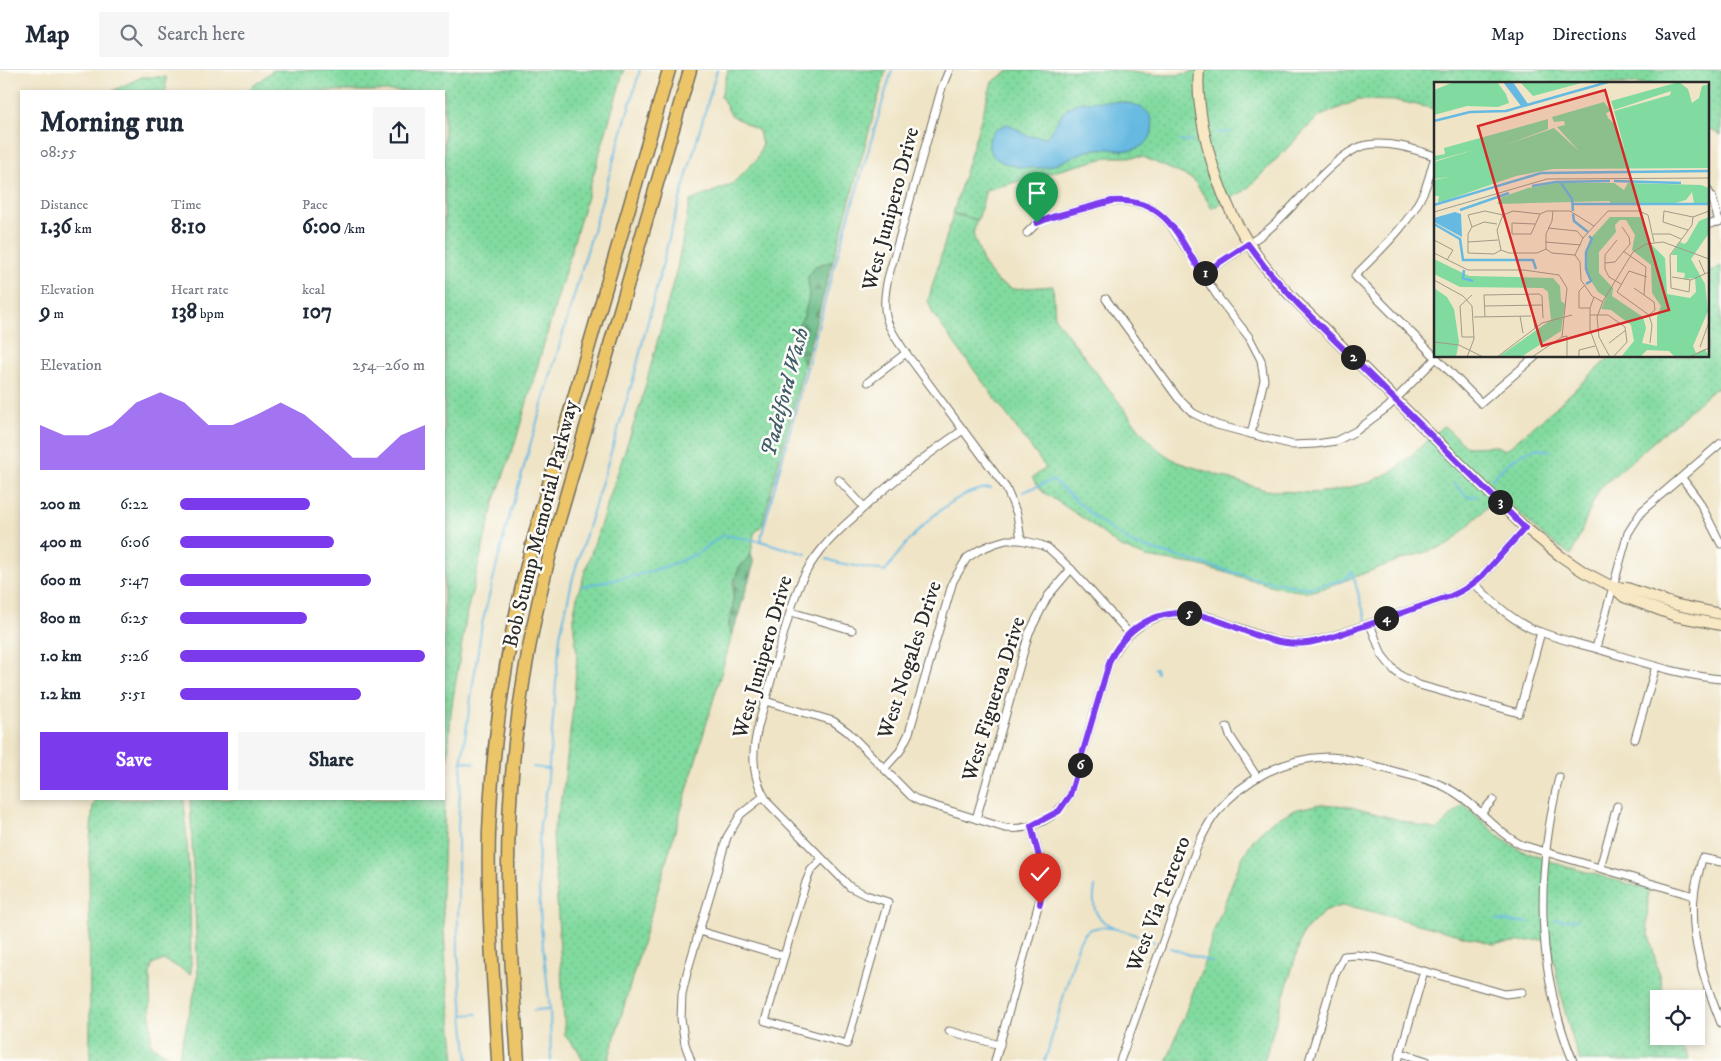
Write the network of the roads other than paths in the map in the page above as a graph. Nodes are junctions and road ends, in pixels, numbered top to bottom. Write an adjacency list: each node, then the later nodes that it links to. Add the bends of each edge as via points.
1 (669, 70): 67 (highway, Bob Stump Memorial Parkway, via 540,515 509,646 495,742 489,832 489,912)
2 (690, 70): 68 (highway, Bob Stump Memorial Parkway, via 559,520 528,649 514,752 509,836 509,922)
3 (948, 70): 14 (street, West Junipero Drive, via 884,293 885,318)
4 (1198, 70): 11 (street, via 1200,108 1210,161 1229,210)
5 (1434, 156): 11 (street, via 1382,144 1348,152 1275,224)
6 (1434, 159): 15 (street, via 1425,190 1411,215 1355,276)
7 (1708, 191): 8 (street)
8 (1720, 221): 9 (street)
9 (1708, 225)
10 (1026, 233): 12 (street, via 1037,223 1052,217 1112,201 1132,202 1161,214)
11 (1248, 244): 12 (street); 19 (street, via 1279,284)
12 (1202, 274): 21 (street, via 1249,337 1261,360 1264,380)
13 (1106, 299): 21 (street, via 1186,407 1208,421)
14 (906, 354): 18 (street); 20 (street, West Junipero Drive)
15 (1434, 356)
16 (1436, 358): 17 (street, via 1481,403); 19 (street)
17 (1534, 358)
18 (868, 382)
19 (1396, 400): 21 (street, via 1370,422 1336,441 1293,445); 26 (street)
20 (963, 430): 25 (street, West Junipero Drive, via 908,469); 27 (street, West Junipero Drive, via 1012,498 1018,514)
21 (1251, 434)
22 (1721, 443): 23 (street)
23 (1682, 478): 28 (street, via 1699,500); 31 (street, via 1642,511 1635,521 1628,533)
24 (839, 480): 25 (street)
25 (864, 507): 32 (street, West Junipero Drive, via 819,551 798,589)
26 (1525, 528): 30 (street); 31 (street, via 1584,572)
27 (1021, 540): 29 (street, via 1048,548); 45 (street, West Nogales Drive, via 1006,540 979,550 959,569 949,590 909,733 900,751)
28 (1721, 544)
29 (1071, 569): 38 (street); 52 (street, West Figueroa Drive, via 1048,596 1029,633)
30 (1474, 583): 34 (street, via 1451,596); 37 (street, via 1509,615)
31 (1613, 587): 33 (street, via 1627,588 1677,606); 35 (street, via 1624,597 1647,607); 39 (street)
32 (791, 612): 36 (street); 42 (street, West Junipero Drive)
33 (1721, 614)
34 (1370, 624): 37 (street, via 1382,656 1401,676 1419,685 1519,713); 38 (street, via 1320,640 1294,644 1275,641 1200,614 1180,612 1156,617)
35 (1721, 625)
36 (852, 630)
37 (1541, 632): 39 (street)
38 (1129, 633): 53 (street, via 1110,660 1070,795 1059,811)
39 (1596, 648): 40 (street)
40 (1656, 666): 41 (street); 44 (street)
41 (1721, 679)
42 (765, 701): 45 (street, via 837,723); 48 (street, West Junipero Drive, via 753,750 755,774)
43 (1227, 727): 46 (street)
44 (1635, 739)
45 (884, 769): 52 (street, via 919,801)
46 (1257, 777): 51 (street, West Via Tercero, via 1291,763 1327,757 1355,761 1440,784); 71 (street, West Via Tercero, via 1218,810 1197,847)
47 (1559, 777): 54 (street)
48 (764, 796): 55 (street, West Junipero Drive); 59 (street, via 741,814 727,837)
49 (1493, 800): 51 (street)
50 (1617, 806): 57 (street)
51 (1482, 812): 54 (street, West Via Tercero, via 1505,835 1522,845)
52 (976, 819): 53 (street, via 1005,828)
53 (1031, 826): 65 (street, via 1042,867 1043,888)
54 (1545, 852): 57 (street, West Via Tercero); 75 (street, via 1542,884 1546,964 1555,1007)
55 (822, 859): 60 (street, via 811,870 806,882); 60 (street, West Junipero Drive, via 850,887 888,902 847,1044 765,1021)
56 (1721, 862): 58 (street, via 1702,858)
57 (1600, 868): 58 (street, West Via Tercero)
58 (1694, 896): 63 (street, via 1695,936 1706,984)
59 (699, 931): 60 (street); 69 (street, via 681,1003 683,1036)
60 (784, 956)
61 (1424, 971): 62 (street, via 1505,994); 66 (street); 72 (street, via 1378,958 1344,956 1335,974)
62 (1522, 992)
63 (1721, 1024)
64 (949, 1031): 65 (street)
65 (1000, 1045): 70 (street)
66 (1400, 1053): 73 (street); 74 (street)
67 (498, 1061)
68 (518, 1061)
69 (690, 1061)
70 (995, 1061)
71 (1120, 1061)
72 (1308, 1061)
73 (1398, 1061)
74 (1427, 1061)
75 (1573, 1061)

